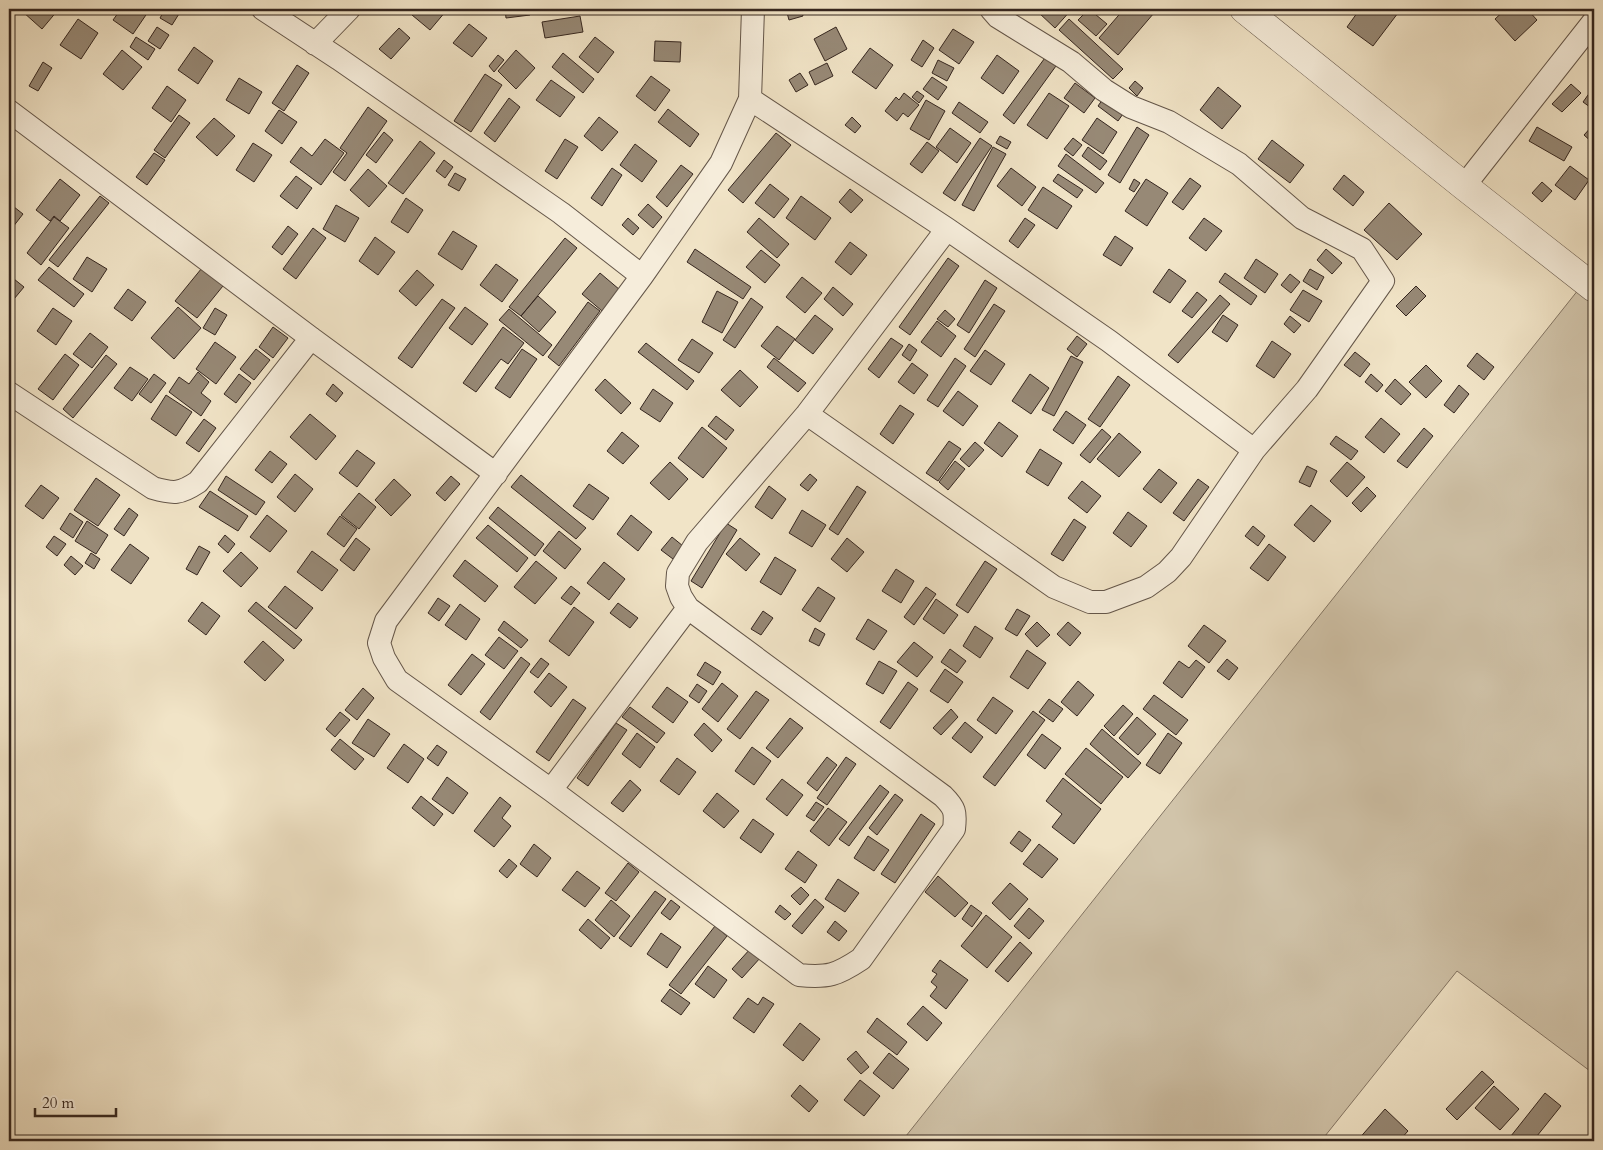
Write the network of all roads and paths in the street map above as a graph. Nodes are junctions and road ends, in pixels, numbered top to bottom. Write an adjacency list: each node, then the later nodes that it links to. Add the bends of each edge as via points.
1 (263, 9): 7 (street)
2 (349, 9): 7 (street)
3 (753, 9): 8 (street)
4 (991, 9): 17 (street, via 1071,62 1104,90 1131,107 1169,122 1239,164 1302,218 1362,249 1383,281 1306,390)
5 (1244, 9): 10 (street)
6 (1594, 21): 10 (street)
7 (316, 44): 12 (street, via 561,213)
8 (750, 99): 11 (street); 12 (street, via 721,163)
9 (11, 118): 14 (street)
10 (1464, 186): 13 (street)
11 (948, 229): 16 (street); 17 (street, via 1110,341)
12 (642, 276): 18 (street)
13 (1594, 288)
14 (311, 338): 15 (street, via 198,482 185,491 172,494 153,488); 18 (street)
15 (9, 393)
16 (807, 414): 17 (street, via 1054,587 1090,602 1106,602 1123,596 1146,587 1167,572 1181,558); 19 (street, via 697,542 678,573 677,586)
17 (1254, 450)
18 (496, 474): 20 (street, via 386,621 379,643 397,680)
19 (688, 608): 20 (street); 20 (street, via 943,796 956,814 954,829 861,959 829,976 798,975)
20 (551, 790)

